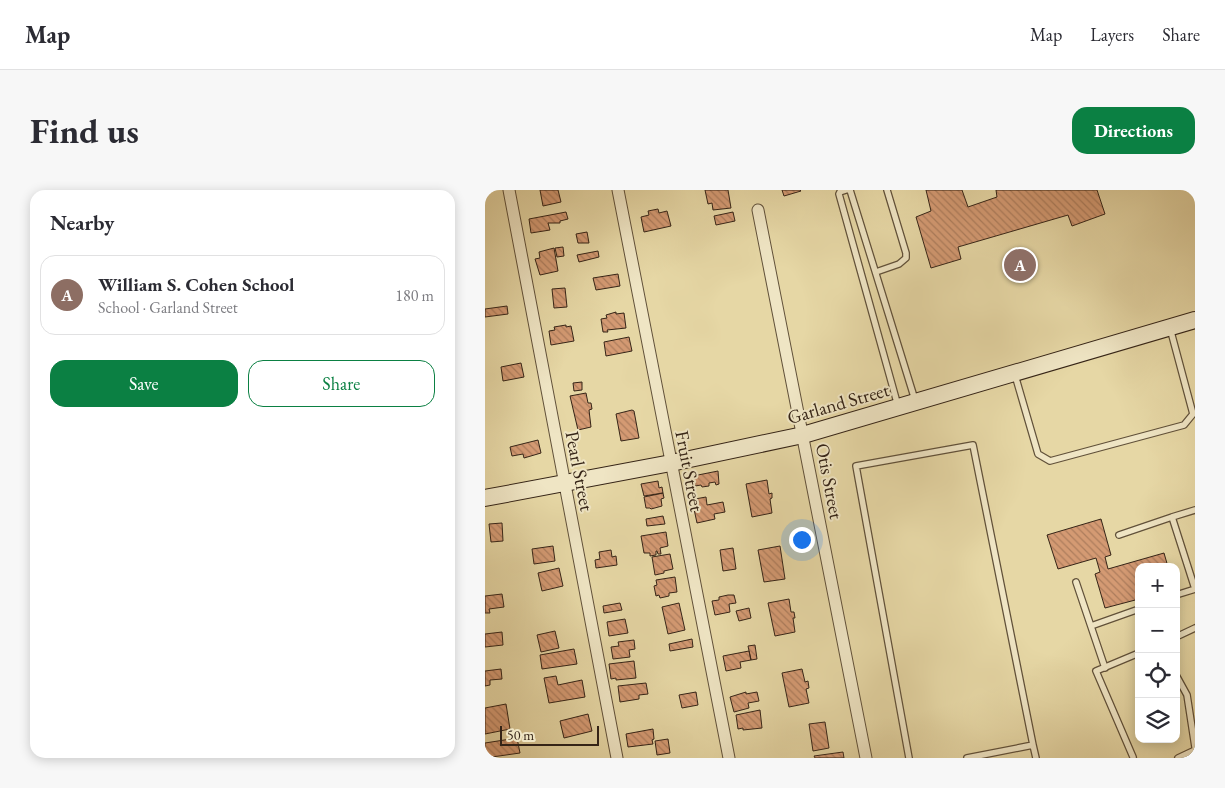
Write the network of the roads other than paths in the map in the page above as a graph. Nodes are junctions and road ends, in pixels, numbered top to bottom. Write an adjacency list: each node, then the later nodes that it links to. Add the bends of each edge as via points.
1 (509, 190): 15 (street, Pearl Street)
2 (618, 190): 14 (street, Fruit Street)
3 (845, 190): 12 (lane, via 839,194)
4 (850, 190): 7 (lane)
5 (887, 190): 7 (lane, via 906,258)
6 (758, 210): 13 (street, Otis Street)
7 (876, 272): 11 (lane)
8 (1195, 320): 9 (street, Garland Street)
9 (1170, 327): 10 (street, Garland Street); 10 (lane, via 1193,414 1184,425 1050,461 1038,454)
10 (1015, 373): 11 (street, Garland Street)
11 (916, 402): 12 (street, Garland Street)
12 (898, 407): 13 (street, Garland Street)
13 (803, 434): 14 (street, Garland Street); 34 (street, Otis Street)
14 (671, 463): 15 (street, Garland Street); 33 (street, Fruit Street)
15 (565, 483): 16 (street, Garland Street); 32 (street, Pearl Street)
16 (485, 498)
17 (1195, 510): 18 (lane)
18 (1171, 517): 19 (lane); 21 (lane)
19 (1119, 535)
20 (1076, 582): 24 (lane)
21 (1195, 589): 22 (lane)
22 (1180, 594)
23 (1135, 610): 24 (lane)
24 (1091, 626): 28 (lane)
25 (1195, 628): 26 (lane)
26 (1180, 635)
27 (1135, 655): 28 (lane)
28 (1105, 668): 38 (lane, via 1096,671)
29 (1180, 682): 31 (lane, via 1187,695)
30 (1033, 745): 35 (lane, via 973,445 856,466); 36 (lane); 37 (lane)
31 (1195, 748): 39 (lane)
32 (617, 758)
33 (729, 758)
34 (866, 758)
35 (909, 758)
36 (967, 758)
37 (1036, 758)
38 (1133, 758)
39 (1178, 758)

